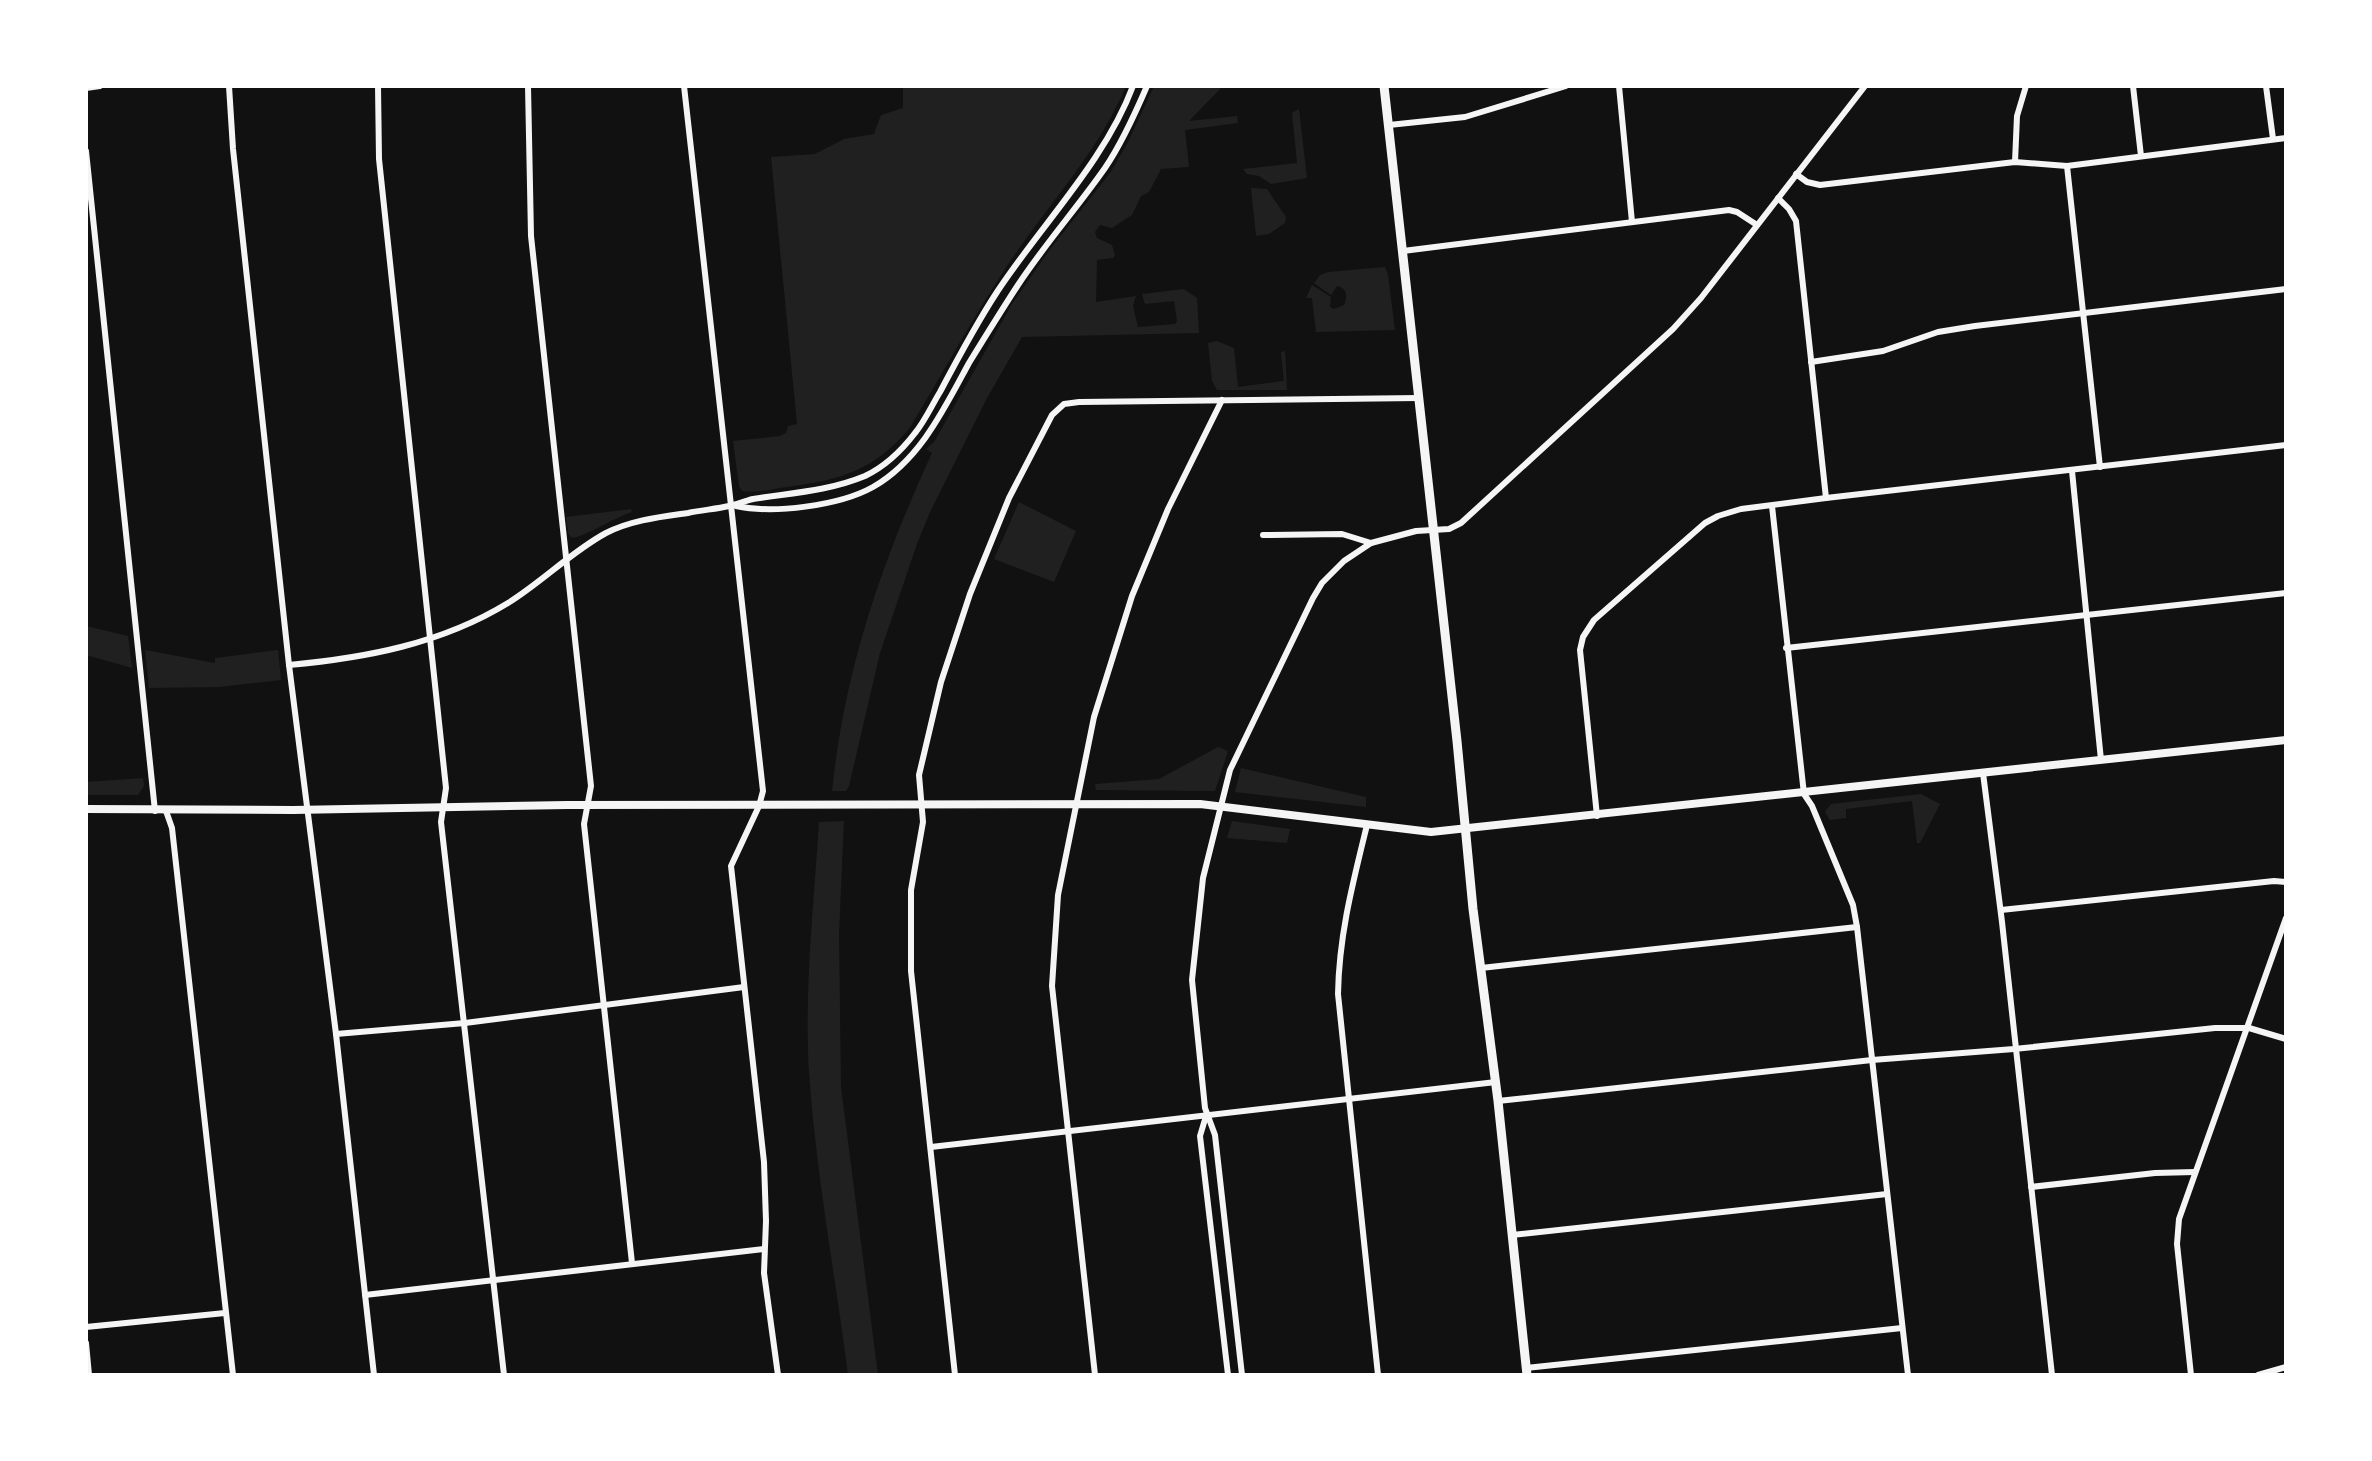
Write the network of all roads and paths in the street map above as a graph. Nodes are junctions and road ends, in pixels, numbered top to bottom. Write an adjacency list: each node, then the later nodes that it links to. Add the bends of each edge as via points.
1 (100, 86): 15 (street)
2 (229, 86): 49 (street)
3 (378, 86): 47 (street, via 379,159)
4 (528, 86): 44 (street, via 531,236)
5 (684, 86): 39 (street)
6 (1133, 86): 29 (street, via 1095,160)
7 (1147, 86): 30 (street, via 1105,167)
8 (1384, 86): 16 (main road)
9 (1566, 86): 16 (street, via 1465,117)
10 (1619, 86): 25 (street)
11 (1865, 86): 23 (street)
12 (2026, 86): 21 (street, via 2017,116)
13 (2133, 86): 20 (street)
14 (2266, 86): 18 (street)
15 (86, 88)
16 (1389, 125): 27 (main road)
17 (2286, 138): 18 (street)
18 (2273, 139): 20 (street)
19 (86, 151): 61 (street)
20 (2141, 156): 22 (street)
21 (2015, 162): 22 (street); 23 (street, via 1820,185)
22 (2067, 166): 31 (street)
23 (1796, 174): 24 (street)
24 (1778, 198): 26 (street); 32 (street, via 1796,221)
25 (1632, 222): 26 (street, via 1729,210); 27 (street)
26 (1757, 225): 41 (street, via 1701,298 1642,360 1461,523)
27 (1403, 251): 33 (main road)
28 (2286, 289): 31 (street)
29 (996, 293): 30 (street); 39 (street, via 918,429 892,458 867,475 837,485)
30 (1007, 301): 39 (street, via 929,434 873,486 800,507)
31 (2084, 314): 32 (street, via 1938,332 1883,351); 36 (street)
32 (1811, 362): 38 (street)
33 (1419, 398): 34 (street); 41 (main road)
34 (1222, 400): 54 (street, via 1132,596 1094,717); 56 (street, via 1072,402 1052,415 1009,498 956,634 919,775)
35 (2286, 445): 36 (street)
36 (2100, 467): 37 (street)
37 (2072, 471): 38 (street); 46 (street)
38 (1826, 498): 40 (street)
39 (732, 506): 44 (street, via 645,519 607,532); 57 (street, via 763,791)
40 (1772, 506): 48 (street); 63 (street, via 1741,509 1705,523 1586,630 1580,650)
41 (1433, 530): 43 (street); 65 (main road)
42 (1263, 535): 43 (street, via 1342,534)
43 (1371, 543): 82 (street, via 1322,583 1230,770 1198,905 1192,980)
44 (565, 561): 47 (street, via 508,603); 55 (street)
45 (2286, 593): 46 (street)
46 (2086, 615): 48 (street); 51 (street)
47 (430, 639): 49 (street, via 363,656); 59 (street, via 446,788)
48 (1786, 648): 53 (street)
49 (289, 665): 60 (street)
50 (2286, 740): 51 (main road)
51 (2101, 760): 52 (main road)
52 (1983, 773): 53 (main road); 67 (street)
53 (1804, 794): 63 (main road); 69 (street, via 1853,905)
54 (1076, 804): 56 (main road); 64 (main road, via 1234,806); 83 (street, via 1058,895 1052,986)
55 (589, 805): 57 (main road); 59 (main road); 72 (street, via 584,824)
56 (921, 805): 57 (main road); 84 (street, via 910,941)
57 (759, 806): 71 (street, via 731,866)
58 (86, 809): 61 (main road)
59 (443, 809): 60 (main road); 73 (street)
60 (307, 810): 62 (main road); 75 (street)
61 (155, 811): 62 (main road)
62 (166, 811): 95 (street)
63 (1597, 816): 65 (main road)
64 (1367, 825): 65 (main road); 80 (street, via 1341,940 1338,994)
65 (1465, 830): 70 (main road)
66 (2286, 882): 67 (street)
67 (2001, 910): 77 (street)
68 (2286, 918): 74 (street)
69 (1857, 927): 70 (street); 78 (street)
70 (1481, 968): 79 (main road)
71 (744, 987): 72 (street); 91 (street, via 766,1190)
72 (603, 1006): 73 (street); 92 (street)
73 (465, 1023): 75 (street); 93 (street)
74 (2249, 1028): 76 (street); 77 (street); 85 (street)
75 (336, 1034): 94 (street)
76 (2286, 1039)
77 (2014, 1049): 78 (street); 86 (street)
78 (1872, 1060): 81 (street); 87 (street)
79 (1496, 1082): 80 (street); 81 (main road)
80 (1347, 1101): 82 (street); 110 (street)
81 (1498, 1101): 88 (main road)
82 (1206, 1116): 83 (street); 89 (street, via 1215,1135); 90 (street, via 1200,1136)
83 (1069, 1131): 84 (street); 107 (street)
84 (931, 1147): 106 (street)
85 (2195, 1172): 86 (street); 113 (street, via 2179,1219 2177,1244)
86 (2031, 1187): 112 (street)
87 (1887, 1194): 88 (street); 97 (street)
88 (1512, 1235): 100 (main road)
89 (1226, 1245): 90 (street); 109 (street)
90 (1213, 1246): 108 (street)
91 (764, 1249): 92 (street); 105 (street)
92 (632, 1263): 93 (street)
93 (494, 1280): 94 (street); 104 (street)
94 (365, 1295): 103 (street)
95 (225, 1313): 96 (street); 102 (street)
96 (86, 1327)
97 (1902, 1328): 100 (street); 111 (street)
98 (86, 1343): 101 (street)
99 (2286, 1367): 114 (street)
100 (1527, 1372)
101 (89, 1375)
102 (233, 1375)
103 (374, 1375)
104 (504, 1375)
105 (778, 1375)
106 (955, 1375)
107 (1095, 1375)
108 (1228, 1375)
109 (1242, 1375)
110 (1378, 1375)
111 (1908, 1375)
112 (2052, 1375)
113 (2191, 1375)
114 (2258, 1375)

